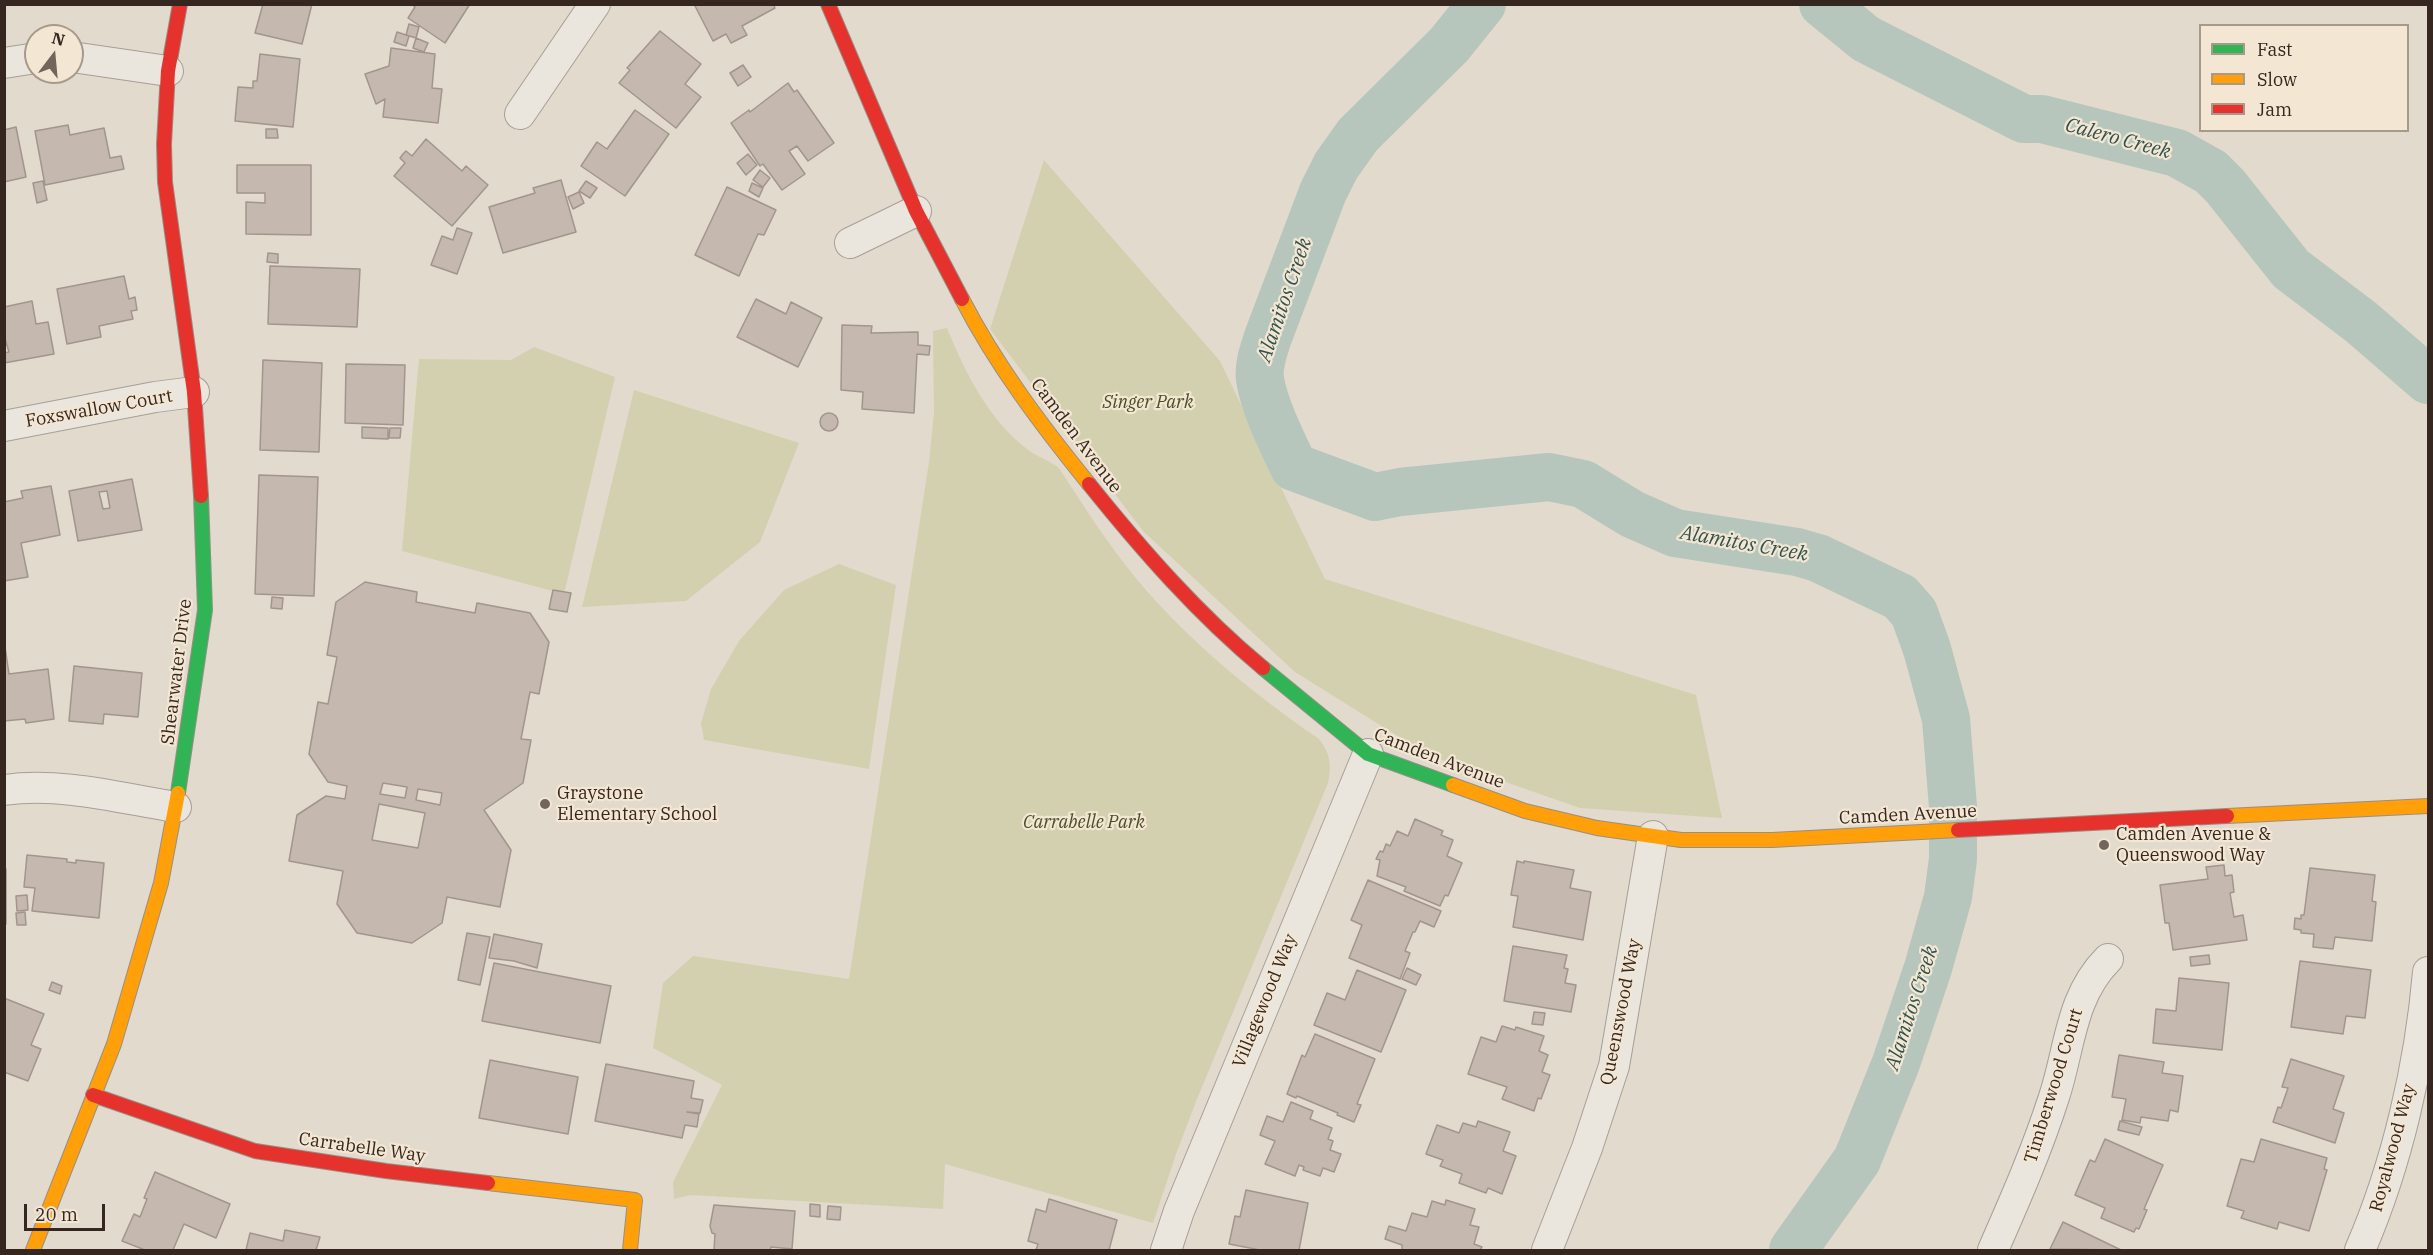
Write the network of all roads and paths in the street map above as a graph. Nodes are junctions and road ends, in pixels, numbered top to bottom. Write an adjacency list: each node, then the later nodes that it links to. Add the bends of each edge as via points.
1 (180, 4): 7 (street, Shearwater Drive)
2 (595, 4): 8 (street)
3 (828, 4): 9 (street, Camden Avenue)
4 (84, 59): 7 (street)
5 (24, 60): 6 (street)
6 (4, 63)
7 (168, 71): 11 (street, Shearwater Drive, via 165,182)
8 (520, 114)
9 (916, 211): 10 (street); 13 (street, Camden Avenue, via 984,342 1059,447 1137,544 1223,635)
10 (850, 243)
11 (194, 392): 12 (street, Foxswallow Court); 16 (street, Shearwater Drive, via 205,610)
12 (4, 426)
13 (1368, 754): 17 (street, Camden Avenue, via 1525,811); 23 (street, Villagewood Way, via 1179,1211)
14 (4, 790): 16 (street, via 79,789)
15 (2428, 806): 17 (street, Camden Avenue, via 1772,840 1681,840)
16 (176, 807): 20 (street, Shearwater Drive, via 142,954 114,1044)
17 (1653, 836): 24 (street, Queenswood Way, via 1614,1066)
18 (2108, 959): 25 (street, Timberwood Court, via 2084,990 2055,1094)
19 (2428, 972): 26 (street, Royalwood Way, via 2424,1028 2401,1125 2376,1214)
20 (93, 1095): 21 (street, Shearwater Drive); 22 (street, Carrabelle Way, via 255,1151 386,1171 635,1200)
21 (33, 1251)
22 (630, 1251)
23 (1166, 1251)
24 (1547, 1251)
25 (1993, 1251)
26 (2360, 1251)

